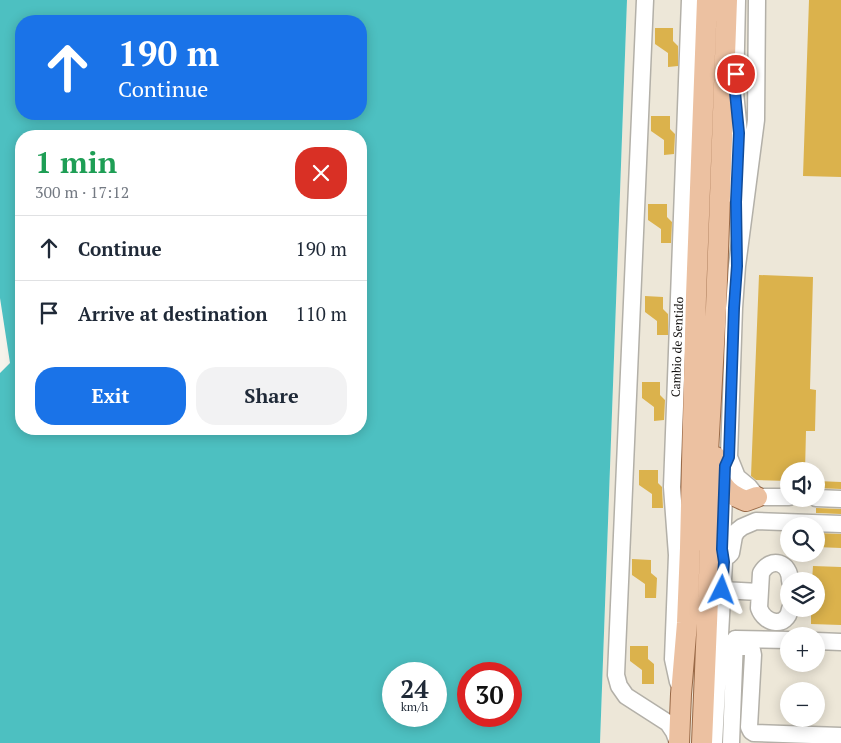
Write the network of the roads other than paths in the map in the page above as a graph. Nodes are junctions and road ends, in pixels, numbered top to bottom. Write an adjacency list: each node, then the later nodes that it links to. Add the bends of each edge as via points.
1 (645, 0): 28 (street, via 616,675 626,696 668,723)
2 (690, 0): 26 (street, Cambio de Sentido, via 672,487 677,555 673,658)
3 (707, 0): 26 (main road, via 690,548)
4 (727, 0): 8 (main road)
5 (737, 0): 7 (street)
6 (757, 0): 7 (street, via 756,120)
7 (737, 266): 9 (street)
8 (713, 357): 10 (main road, via 719,389 717,470); 29 (main road, via 708,470 710,551)
9 (729, 457): 10 (street); 11 (street, via 737,476)
10 (724, 487): 11 (main road, via 730,494 746,501); 16 (street)
11 (757, 497): 12 (street)
12 (780, 498)
13 (825, 498): 14 (street)
14 (841, 499)
15 (841, 524): 16 (street, via 756,521 737,531 731,553)
16 (724, 562): 18 (street)
17 (789, 572): 19 (street, via 778,563 764,568)
18 (722, 590): 19 (street); 23 (street)
19 (760, 592): 20 (street, via 759,608 764,618 775,622)
20 (786, 617)
21 (780, 641): 25 (street)
22 (825, 641): 24 (street)
23 (727, 642): 25 (street, via 747,647); 30 (street); 31 (street)
24 (841, 642)
25 (758, 645): 27 (street, via 753,655 751,731)
26 (680, 694): 28 (main road)
27 (841, 736)
28 (678, 743)
29 (702, 743)
30 (714, 743)
31 (731, 743)

